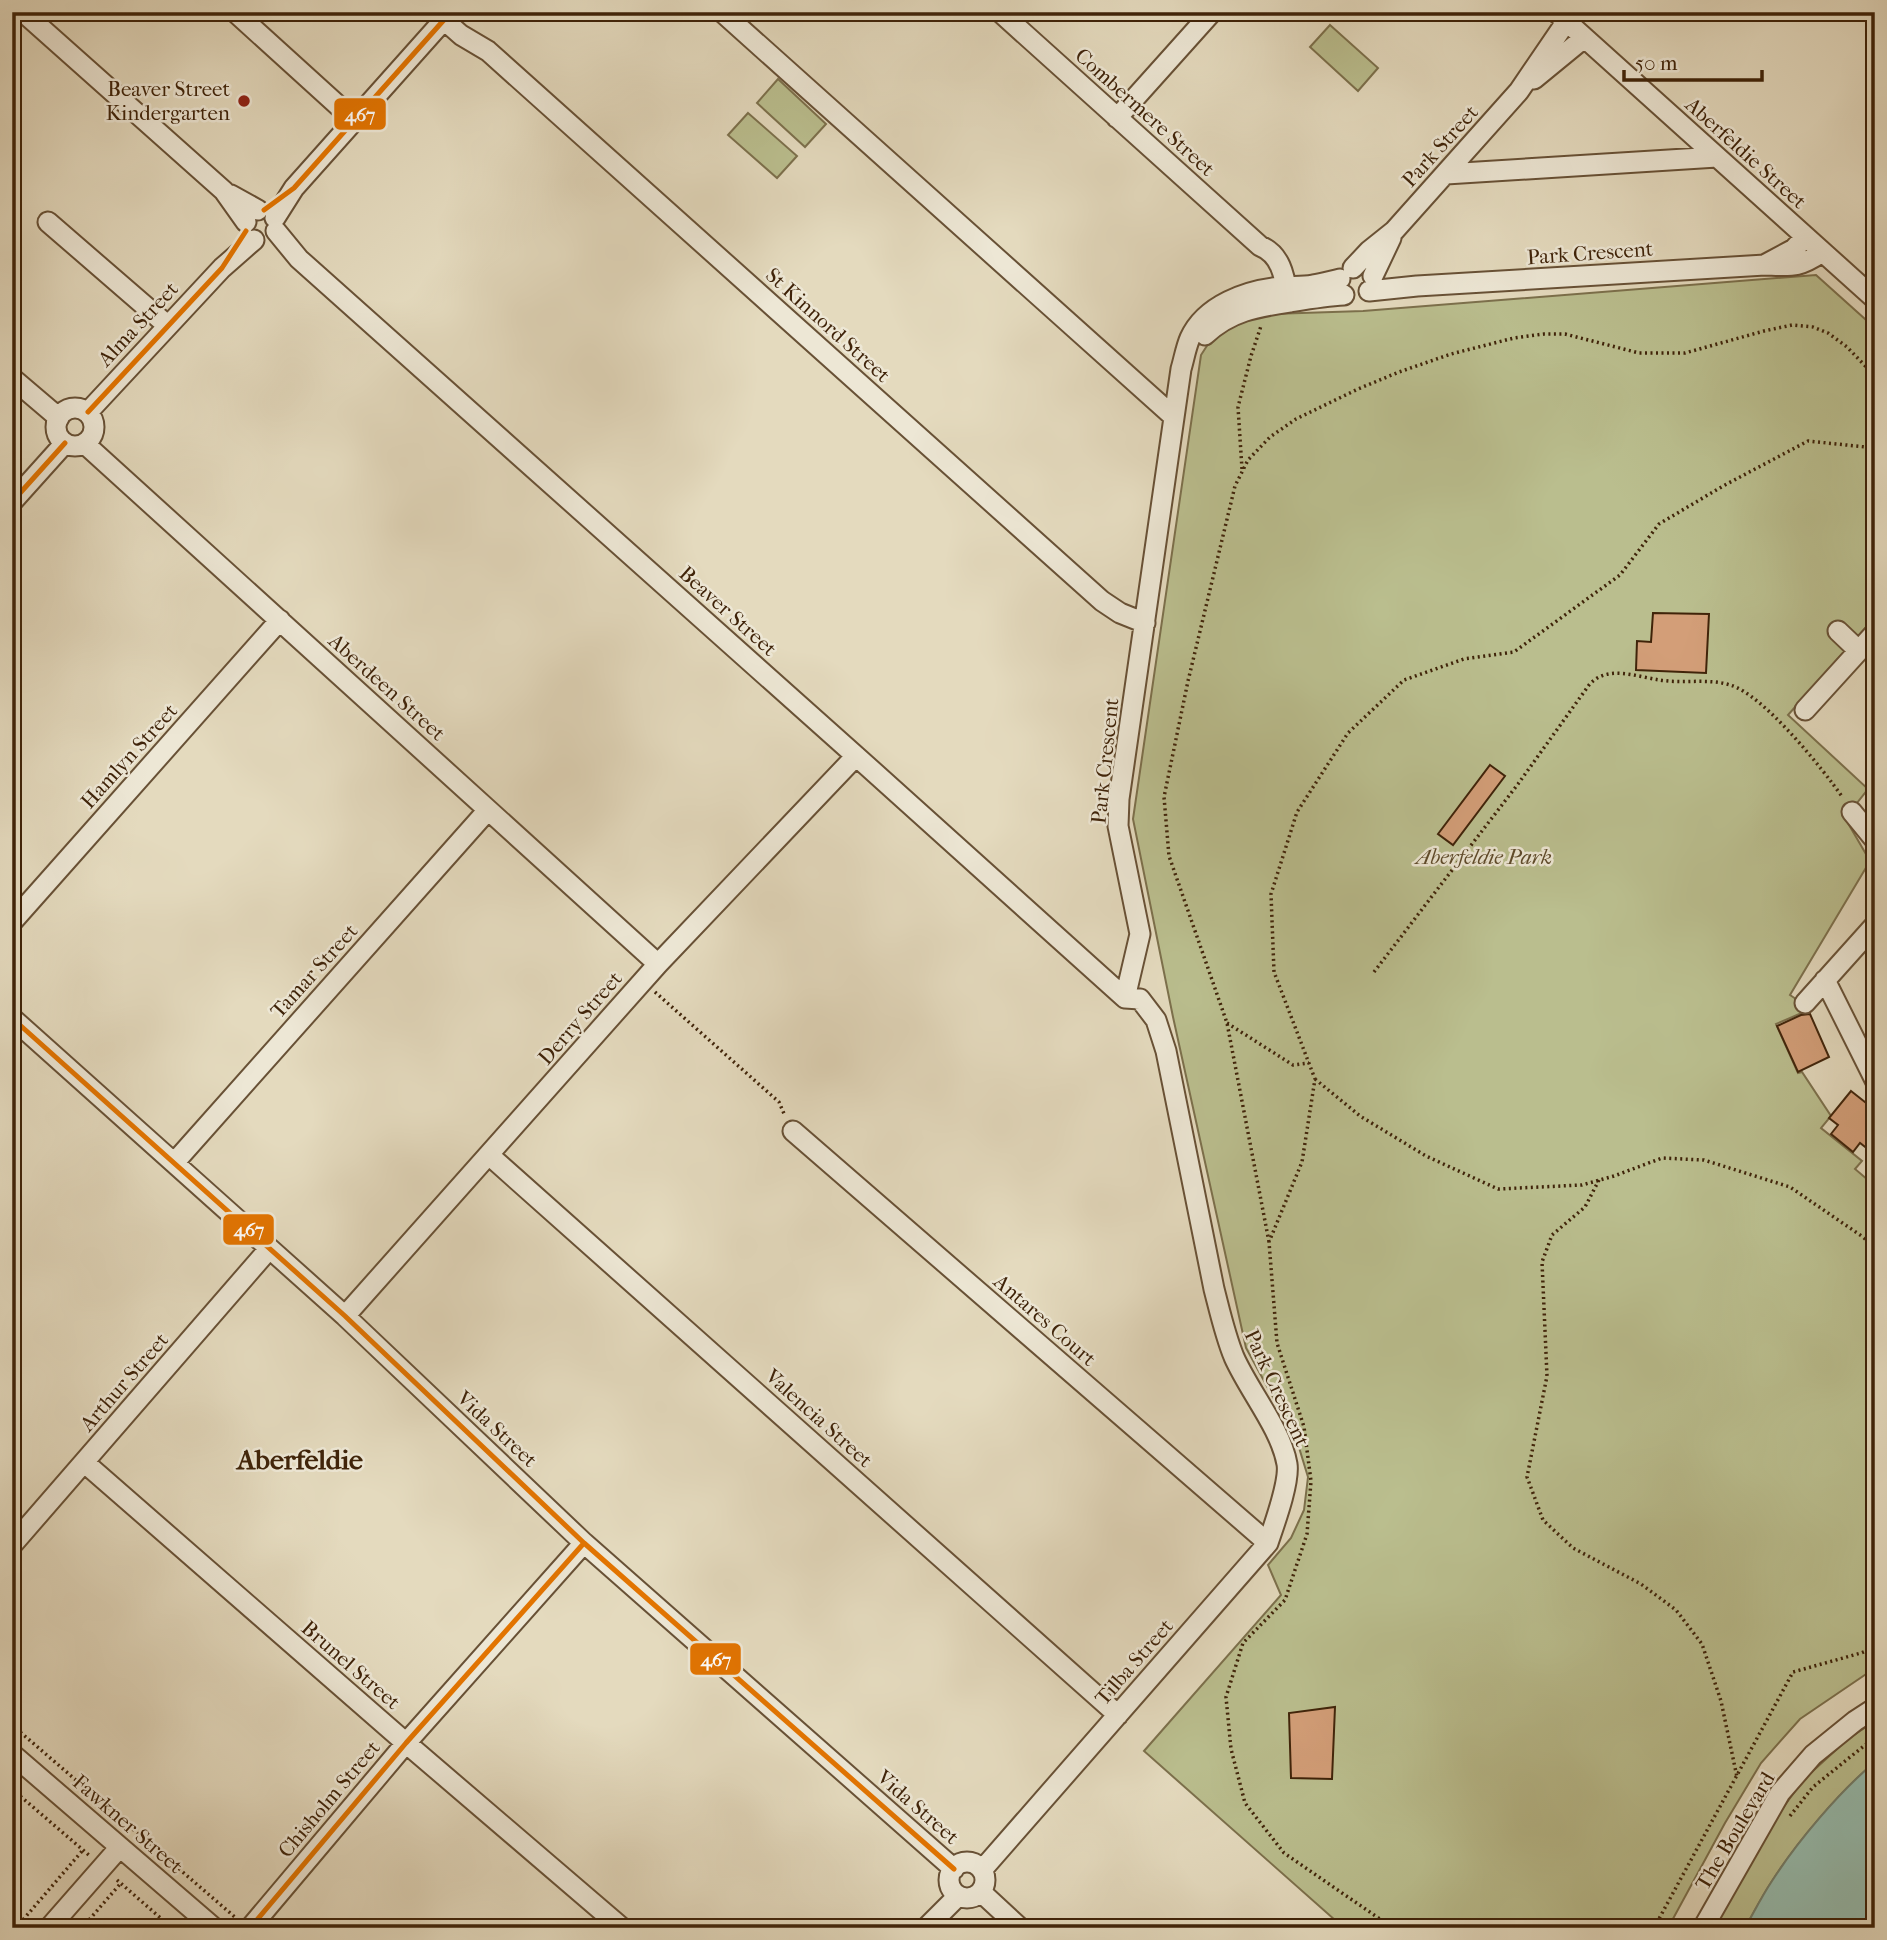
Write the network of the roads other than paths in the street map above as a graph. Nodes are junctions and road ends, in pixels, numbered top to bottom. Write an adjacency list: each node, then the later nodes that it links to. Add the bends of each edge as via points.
1 (23, 12): 15 (street, Beaver Street)
2 (235, 12): 11 (street)
3 (722, 12): 27 (street)
4 (1000, 12): 10 (street, Combermere Street)
5 (1212, 12): 10 (street)
6 (446, 14): 11 (street, Alma Street); 33 (street, St Kinnord Street, via 461,35 488,51 1102,601)
7 (1559, 15): 8 (street, Aberfeldie Street); 9 (street, Park Street)
8 (1584, 37): 9 (street, Park Street); 12 (street, Aberfeldie Street)
9 (1519, 91): 13 (street, Park Street)
10 (1118, 118): 22 (street, Combermere Street, via 1277,259 1282,269)
11 (354, 120): 15 (street, Alma Street)
12 (1717, 157): 13 (street); 17 (street, Aberfeldie Street)
13 (1446, 174): 16 (street, Park Street)
14 (48, 222): 24 (street)
15 (261, 225): 24 (street, Alma Street); 38 (street, Beaver Street)
16 (1394, 231): 20 (street, Park Street, via 1369,251); 21 (street, Park Street)
17 (1805, 237): 18 (street, Aberfeldie Street); 19 (street, Park Crescent, via 1794,249)
18 (1822, 252): 19 (street, Park Crescent, via 1792,266); 23 (street, Aberfeldie Street)
19 (1765, 264): 21 (street, Park Crescent, via 1418,286)
20 (1345, 281): 21 (street, via 1362,268); 21 (street, Park Crescent, via 1354,297 1361,296); 22 (street, Park Crescent)
21 (1372, 281)
22 (1276, 298): 27 (street, Park Crescent, via 1252,292 1222,304 1199,324 1181,369)
23 (1875, 299)
24 (167, 325): 26 (street, Alma Street)
25 (12, 378): 28 (street)
26 (88, 412): 28 (street, via 72,408); 30 (street, via 94,428)
27 (1174, 417): 33 (street, Park Crescent)
28 (59, 418): 29 (street, via 57,432)
29 (65, 443): 30 (street); 31 (street)
30 (85, 444): 32 (street, Aberdeen Street)
31 (12, 502)
32 (280, 620): 39 (street, Aberdeen Street); 42 (street, Hamlyn Street)
33 (1145, 623): 46 (street, Park Crescent, via 1119,799 1118,826 1140,934)
34 (1838, 631): 36 (street)
35 (1875, 633): 36 (street)
36 (1858, 651): 37 (street)
37 (1805, 710)
38 (856, 756): 44 (street, Derry Street); 46 (street, Beaver Street)
39 (488, 810): 44 (street, Aberdeen Street); 52 (street, Tamar Street)
40 (1852, 812): 41 (street)
41 (1875, 840)
42 (12, 922)
43 (1875, 925): 45 (street)
44 (658, 964): 51 (street, Derry Street)
45 (1825, 980): 47 (street); 49 (street)
46 (1125, 998): 56 (street, Park Crescent, via 1140,999 1156,1020 1223,1322)
47 (1805, 1003)
48 (12, 1018): 52 (street, Vida Street)
49 (1875, 1080)
50 (793, 1131): 58 (street, Antares Court)
51 (489, 1155): 54 (street, Derry Street); 61 (street, Valencia Street)
52 (174, 1163): 53 (street, Vida Street)
53 (269, 1249): 54 (street, Vida Street); 55 (street, Arthur Street)
54 (345, 1316): 57 (street, Vida Street)
55 (85, 1463): 59 (street, Arthur Street); 62 (street, Brunel Street)
56 (1288, 1466): 58 (street, Tilba Street)
57 (584, 1543): 62 (street, Chisholm Street); 65 (street, Vida Street)
58 (1268, 1543): 61 (street, Tilba Street)
59 (12, 1545)
60 (1875, 1708): 75 (street, The Boulevard, via 1813,1755 1780,1793)
61 (1118, 1715): 66 (street, Tilba Street)
62 (406, 1743): 69 (street, Chisholm Street); 72 (street, Brunel Street)
63 (12, 1754): 64 (street, Fawkner Street)
64 (120, 1847): 70 (street); 71 (street, Fawkner Street)
65 (954, 1869): 66 (street, via 965,1863); 68 (street, via 950,1880)
66 (982, 1870): 67 (street)
67 (981, 1892): 68 (street, via 970,1898); 74 (street)
68 (958, 1896): 73 (street)
69 (244, 1923)
70 (49, 1928)
71 (214, 1928)
72 (621, 1928)
73 (926, 1928)
74 (1020, 1928)
75 (1703, 1928)

